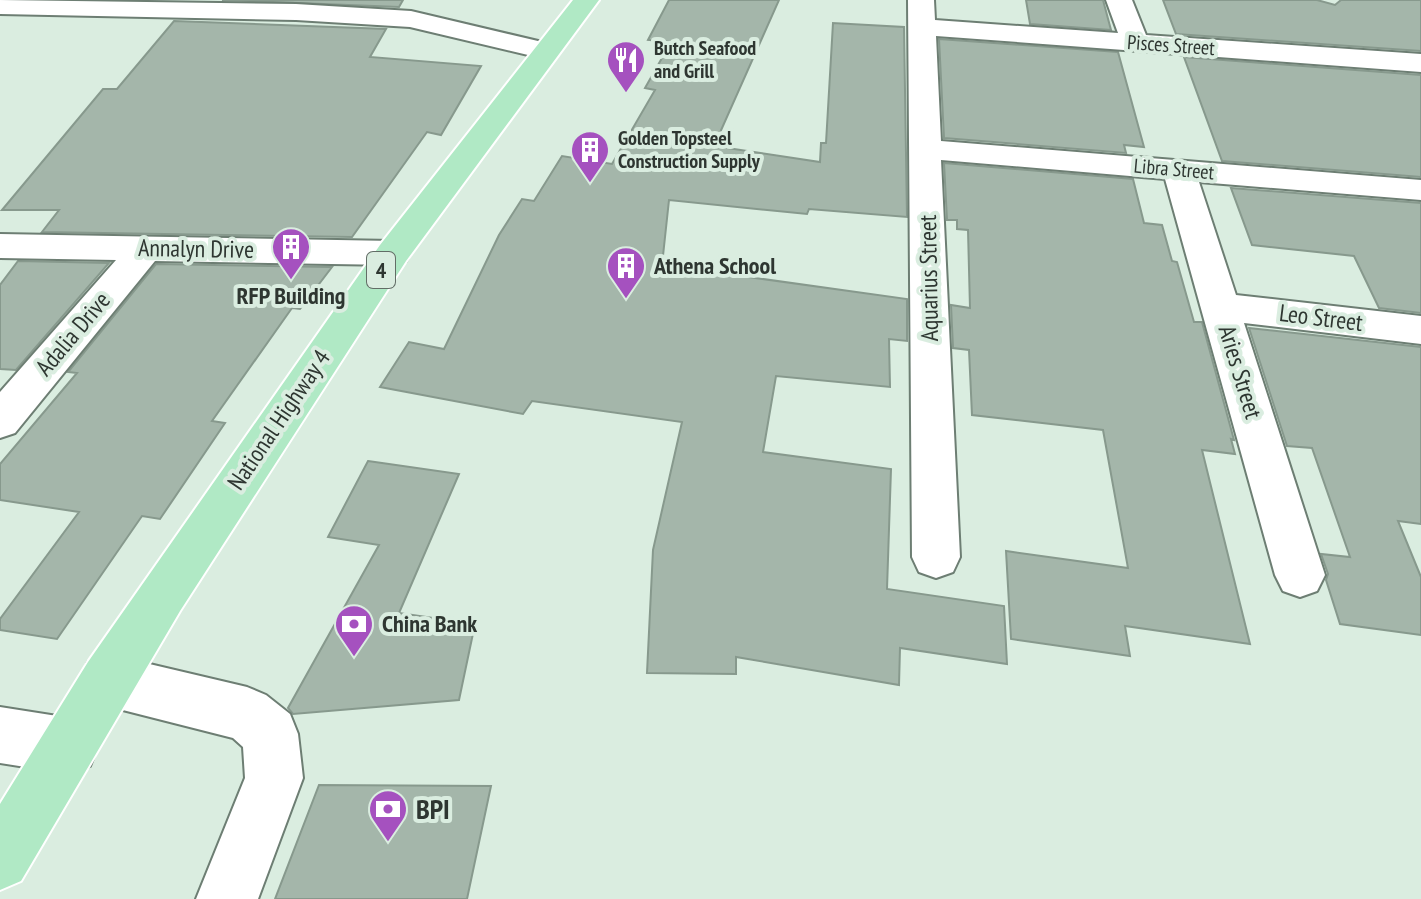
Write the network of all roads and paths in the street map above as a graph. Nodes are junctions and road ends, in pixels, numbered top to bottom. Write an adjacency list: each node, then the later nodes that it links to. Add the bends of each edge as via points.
1 (586, 0): 6 (main road, National Highway 4 / 4)
2 (1119, 0): 5 (street)
3 (0, 6): 6 (street, via 411,19)
4 (921, 14): 5 (street, Pisces Street); 8 (street, Aquarius Street)
5 (1135, 43): 7 (street, Pisces Street)
6 (545, 51): 13 (main road, National Highway 4 / 4)
7 (1421, 63)
8 (926, 149): 9 (street, Libra Street); 17 (street, Aquarius Street)
9 (1179, 169): 10 (street, Libra Street); 14 (street, Aries Street)
10 (1421, 190)
11 (0, 246): 12 (street, Annalyn Drive)
12 (147, 247): 13 (street, Annalyn Drive); 16 (street, Adalia Drive)
13 (393, 253): 19 (main road, National Highway 4 / 4)
14 (1220, 307): 15 (street, Leo Street); 18 (street, Aries Street)
15 (1421, 330)
16 (0, 421)
17 (936, 557)
18 (1300, 575)
19 (107, 680): 21 (main road, National Highway 4 / 4); 23 (street, via 247,714 270,734 274,778)
20 (0, 735): 21 (street)
21 (70, 746): 22 (main road, National Highway 4 / 4)
22 (0, 860)
23 (227, 899)

